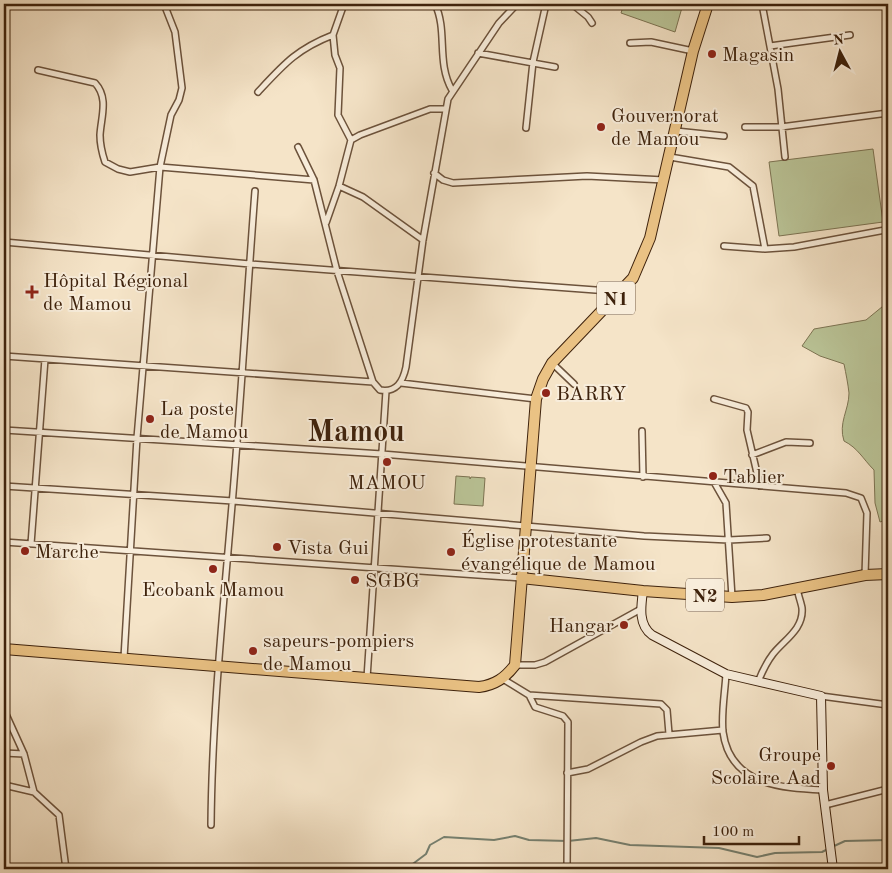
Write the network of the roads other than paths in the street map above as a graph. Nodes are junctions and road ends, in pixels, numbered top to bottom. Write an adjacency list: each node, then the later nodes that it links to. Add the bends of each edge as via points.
1 (164, 4): 33 (street, via 175,32 182,88 171,116)
2 (344, 4): 11 (street)
3 (435, 4): 20 (street, via 444,72)
4 (516, 4): 16 (street)
5 (546, 4): 17 (street)
6 (572, 4): 10 (street)
7 (708, 4): 15 (highway, N1)
8 (778, 4): 9 (street)
9 (763, 5): 14 (street)
10 (592, 24)
11 (333, 35): 21 (street, via 292,56); 29 (street, via 340,68 338,115)
12 (850, 35): 14 (street)
13 (630, 43): 15 (street, via 651,42)
14 (770, 46): 24 (street)
15 (693, 52): 27 (highway, N1)
16 (478, 53): 17 (street); 20 (street)
17 (533, 62): 18 (street); 25 (street)
18 (555, 67)
19 (38, 70): 33 (street, via 95,83 101,90 104,117 100,150 105,162 130,172)
20 (452, 90): 22 (street)
21 (258, 92)
22 (445, 108): 29 (street, via 430,109); 34 (street)
23 (888, 113): 24 (street)
24 (781, 127): 26 (street); 32 (street)
25 (526, 128)
26 (745, 128)
27 (676, 131): 28 (street); 31 (highway, N1)
28 (724, 136)
29 (351, 140): 37 (street)
30 (298, 147): 35 (street)
31 (670, 157): 36 (highway, N1); 44 (street, via 729,166 753,186)
32 (785, 157)
33 (160, 167): 35 (street); 45 (street)
34 (434, 172): 36 (street, via 453,183 587,176); 41 (street)
35 (314, 180): 39 (street)
36 (664, 180): 49 (highway, N1, via 650,238 633,278)
37 (339, 186): 39 (street); 41 (street, via 363,197)
38 (255, 192): 46 (street)
39 (326, 224): 47 (street)
40 (885, 230): 44 (street, via 794,247)
41 (423, 240): 48 (street)
42 (4, 242): 45 (street)
43 (724, 246): 44 (street)
44 (765, 249)
45 (152, 256): 46 (street); 53 (street)
46 (250, 264): 47 (street); 54 (street)
47 (337, 271): 48 (street); 55 (street)
48 (419, 277): 49 (street); 56 (street)
49 (620, 294): 52 (highway, N1)
50 (4, 356): 51 (street)
51 (45, 359): 53 (street); 63 (street)
52 (552, 363): 57 (street); 59 (highway, N1)
53 (144, 366): 54 (street); 64 (street)
54 (242, 373): 55 (street); 66 (street)
55 (373, 382): 58 (street, via 380,390)
56 (401, 383): 58 (street); 59 (street)
57 (574, 384)
58 (386, 391): 67 (street)
59 (536, 399): 69 (highway, N1)
60 (714, 399): 68 (street, via 746,408)
61 (4, 430): 63 (street)
62 (642, 431): 70 (street)
63 (40, 432): 64 (street); 74 (street)
64 (137, 438): 66 (street); 75 (street)
65 (810, 442): 68 (street, via 786,442)
66 (236, 446): 67 (street); 76 (street)
67 (382, 454): 69 (street); 77 (street)
68 (752, 456): 73 (street)
69 (531, 468): 70 (street); 78 (highway, N1)
70 (643, 477): 71 (street)
71 (714, 482): 73 (street); 80 (street, via 726,503)
72 (4, 486): 74 (street)
73 (760, 486): 87 (street, via 846,492 861,498 867,513)
74 (35, 488): 75 (street); 82 (street)
75 (134, 495): 76 (street); 83 (street)
76 (233, 501): 77 (street); 84 (street)
77 (378, 514): 78 (street); 85 (street)
78 (526, 525): 80 (street); 88 (highway, N1)
79 (766, 538): 80 (street)
80 (729, 540): 91 (street)
81 (4, 542): 82 (street)
82 (31, 544): 83 (street)
83 (130, 551): 84 (street); 94 (street)
84 (228, 557): 85 (street); 96 (street)
85 (374, 568): 88 (street); 98 (street)
86 (888, 574): 87 (highway, N2)
87 (864, 575): 89 (highway, N2)
88 (521, 578): 90 (highway, N2); 95 (highway, N1)
89 (797, 588): 91 (highway, N2); 100 (street, via 802,609 800,618 793,634 765,665)
90 (643, 591): 91 (highway, N2); 92 (street)
91 (732, 597)
92 (640, 609): 95 (street, via 545,662 535,666); 97 (street, via 645,628 652,635)
93 (4, 649): 94 (highway)
94 (124, 658): 96 (highway)
95 (515, 665): 99 (highway)
96 (218, 666): 98 (highway); 115 (street)
97 (726, 674): 100 (street); 105 (street)
98 (367, 678): 99 (highway, via 479,687)
99 (502, 679): 101 (street)
100 (758, 682): 102 (street)
101 (528, 695): 106 (street, via 661,704 667,710); 109 (street, via 535,706 564,716 568,722)
102 (820, 696): 103 (street); 112 (street)
103 (888, 705)
104 (4, 710): 108 (street)
105 (723, 730): 106 (street); 112 (street, via 731,758 750,775 774,786)
106 (669, 734): 109 (street, via 641,742 588,769)
107 (4, 753): 108 (street)
108 (24, 754): 113 (street)
109 (567, 773): 117 (street)
110 (4, 786): 113 (street)
111 (888, 789): 114 (street)
112 (823, 790): 114 (street)
113 (34, 792): 116 (street, via 59,815)
114 (826, 809): 120 (street)
115 (211, 825)
116 (66, 867)
117 (566, 869)
118 (595, 869): 119 (street)
119 (617, 869)
120 (833, 869)

